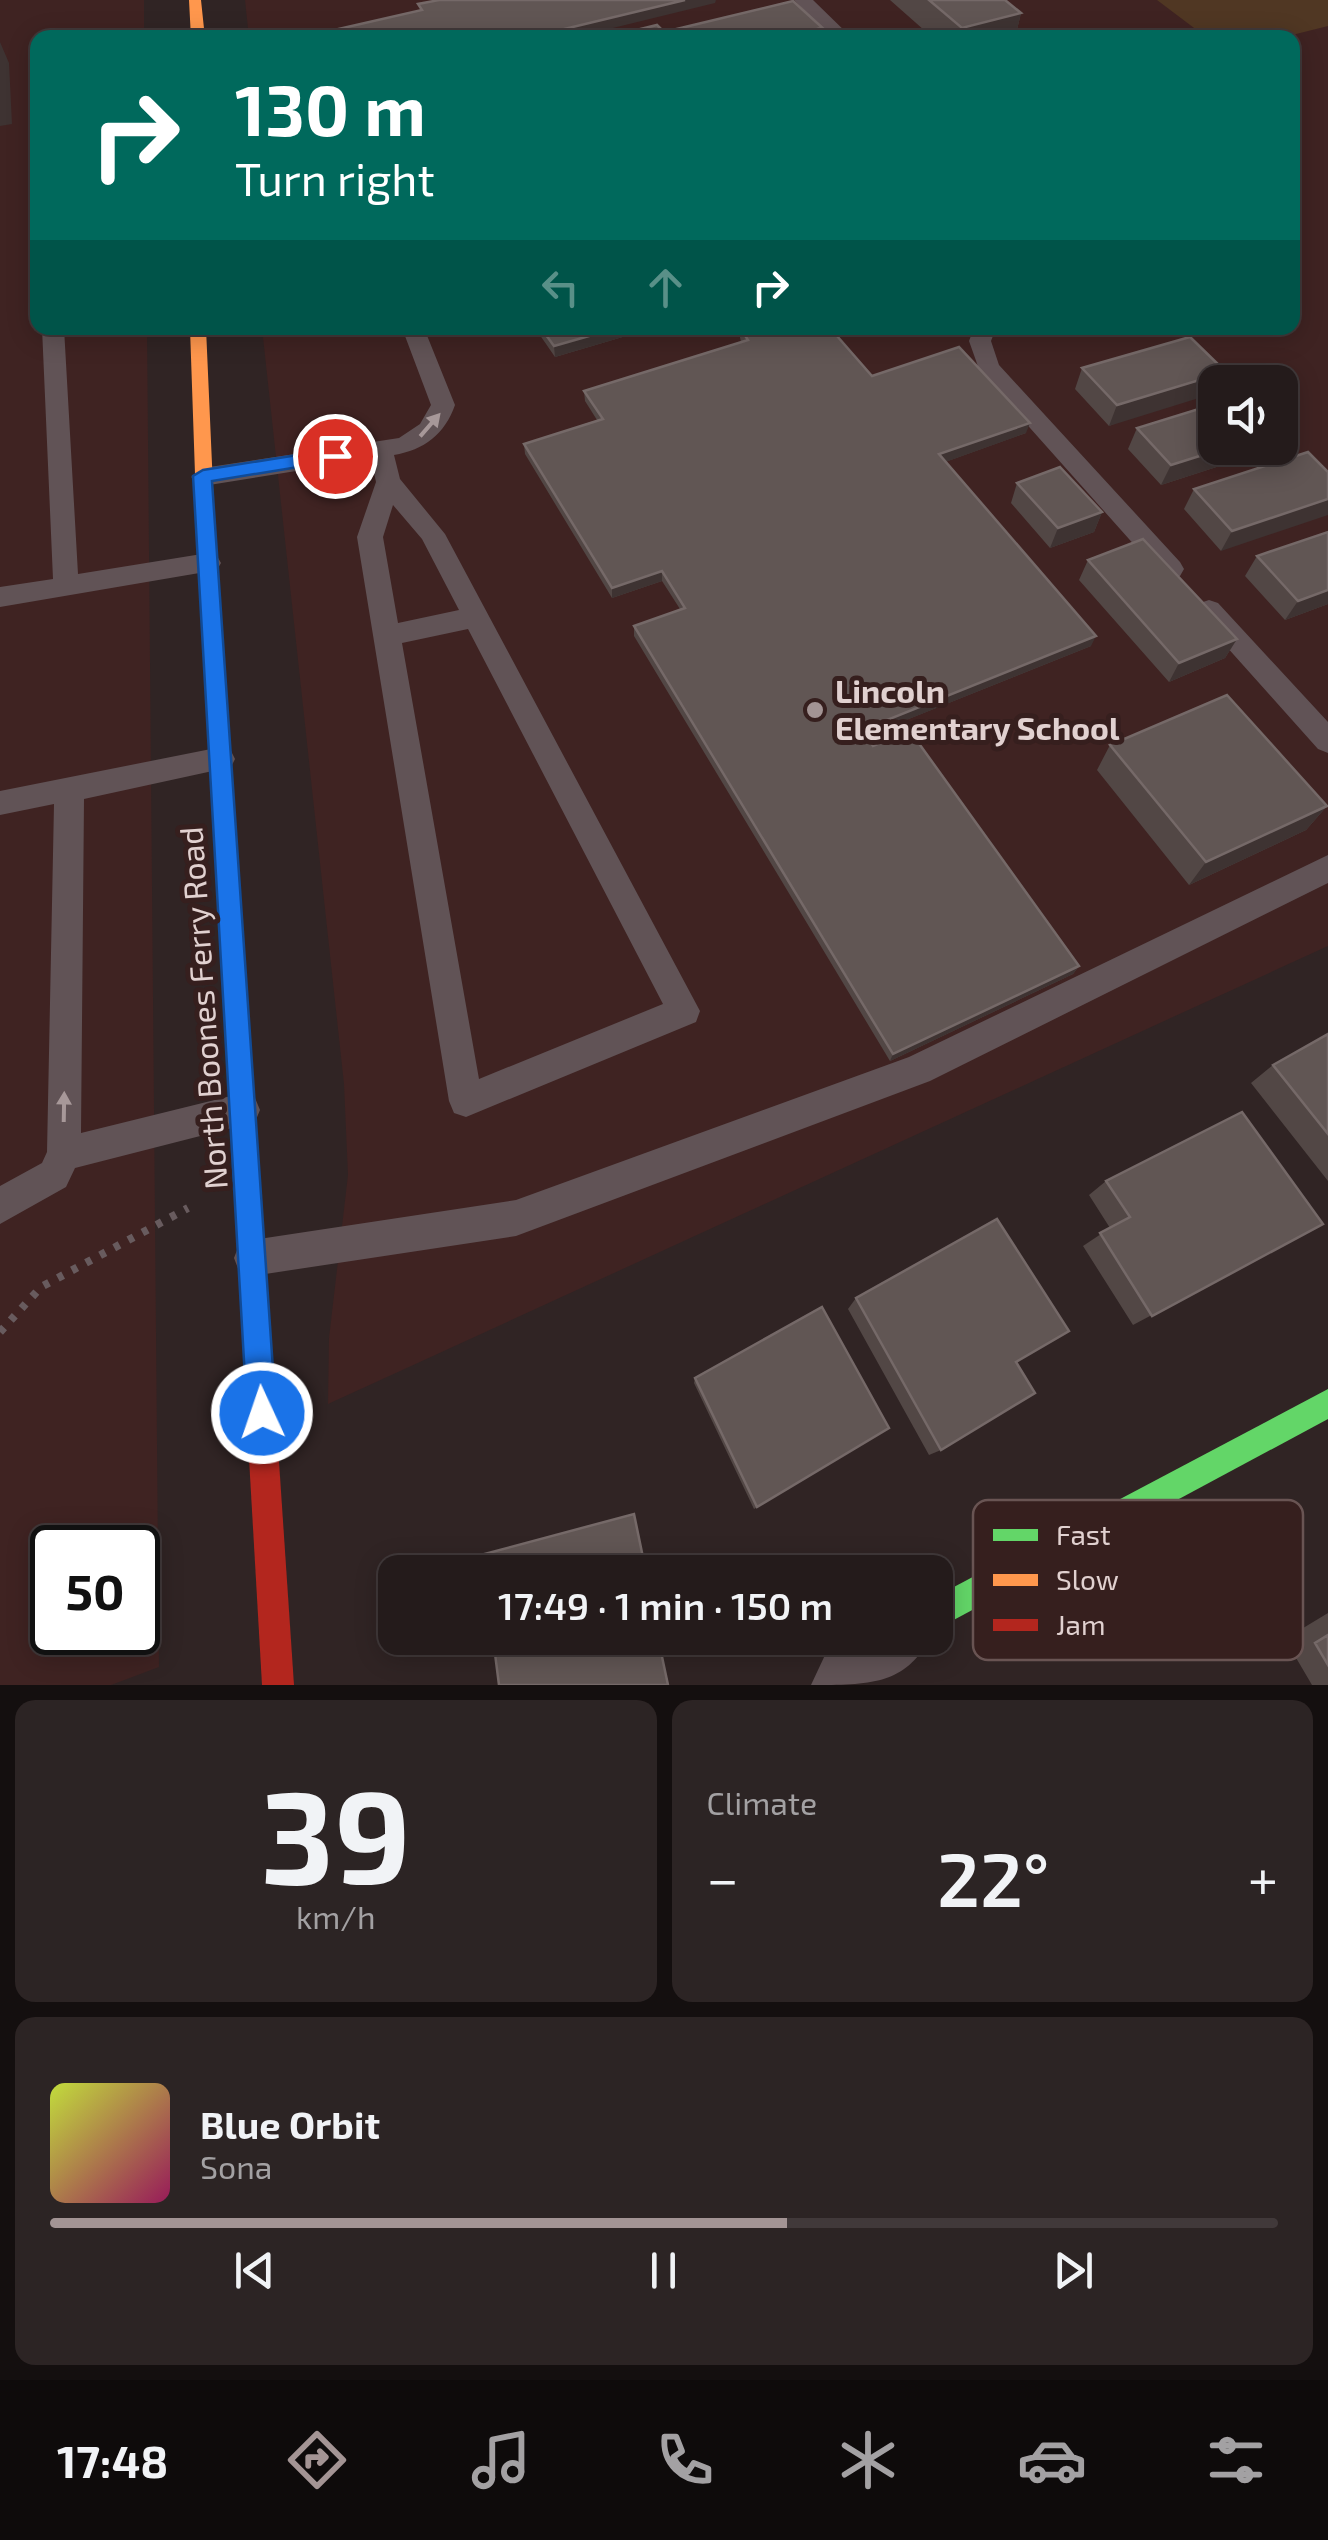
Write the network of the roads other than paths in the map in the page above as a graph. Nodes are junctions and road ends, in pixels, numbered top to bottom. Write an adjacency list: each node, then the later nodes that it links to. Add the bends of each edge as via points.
1 (195, 0): 3 (main road)
2 (803, 0): 4 (lane)
3 (197, 30)
4 (835, 30)
5 (52, 335): 13 (lane)
6 (198, 335): 10 (main road, North Boones Ferry Road)
7 (416, 335): 9 (lane, one-way to 7, via 420,438 440,417 441,394)
8 (982, 335): 17 (lane, via 988,367 1007,390)
9 (381, 448): 10 (lane); 11 (lane)
10 (203, 476): 12 (main road, North Boones Ferry Road)
11 (388, 482): 15 (lane, via 432,534); 16 (lane, via 370,537)
12 (208, 562): 13 (lane); 18 (main road, North Boones Ferry Road)
13 (66, 586): 14 (lane)
14 (0, 597)
15 (476, 617): 16 (lane); 16 (lane, via 684,1011 466,1101)
16 (387, 636)
17 (1328, 741)
18 (221, 759): 19 (lane); 22 (main road, North Boones Ferry Road)
19 (69, 788): 20 (lane); 23 (lane, one-way to 19)
20 (0, 802)
21 (1328, 868): 25 (lane, via 918,1070 516,1218)
22 (243, 1110): 23 (lane); 25 (main road, North Boones Ferry Road)
23 (64, 1154): 24 (lane, via 54,1175)
24 (0, 1206)
25 (252, 1258): 29 (main road, North Boones Ferry Road)
26 (1328, 1403): 27 (main road)
27 (1147, 1500)
28 (870, 1655): 30 (street)
29 (278, 1685)
30 (850, 1685)

